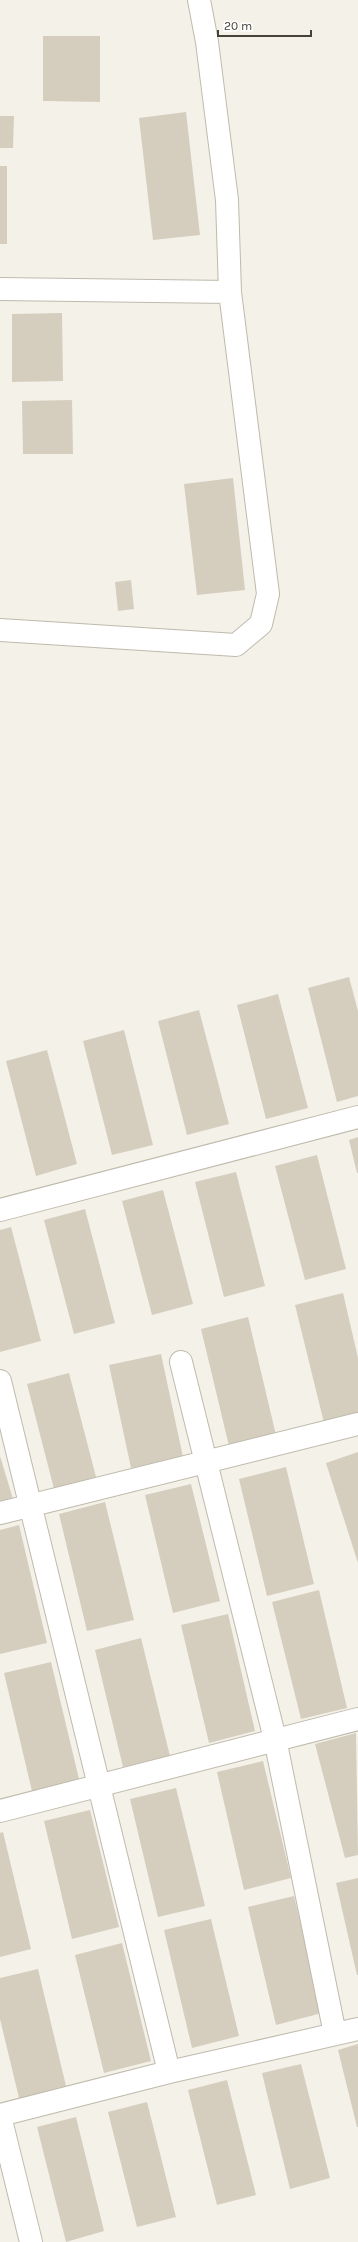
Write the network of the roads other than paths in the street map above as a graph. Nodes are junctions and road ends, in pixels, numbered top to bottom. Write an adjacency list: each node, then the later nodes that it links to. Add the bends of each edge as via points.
1 (199, 0): 3 (street, via 207,42 227,200)
2 (0, 289): 3 (street)
3 (230, 292): 4 (street, via 268,594 261,624 236,645)
4 (0, 630)
5 (358, 1117): 6 (street)
6 (0, 1210)
7 (181, 1362): 10 (street)
8 (0, 1381): 11 (street)
9 (358, 1424): 10 (street)
10 (205, 1462): 11 (street); 14 (street)
11 (31, 1505): 12 (street); 15 (street)
12 (0, 1513)
13 (358, 1718): 14 (street)
14 (275, 1739): 15 (street); 18 (street)
15 (99, 1785): 16 (street); 19 (street)
16 (0, 1811)
17 (358, 2028): 18 (street)
18 (335, 2034): 19 (street)
19 (169, 2072): 20 (street)
20 (0, 2116): 21 (street)
21 (30, 2242)

